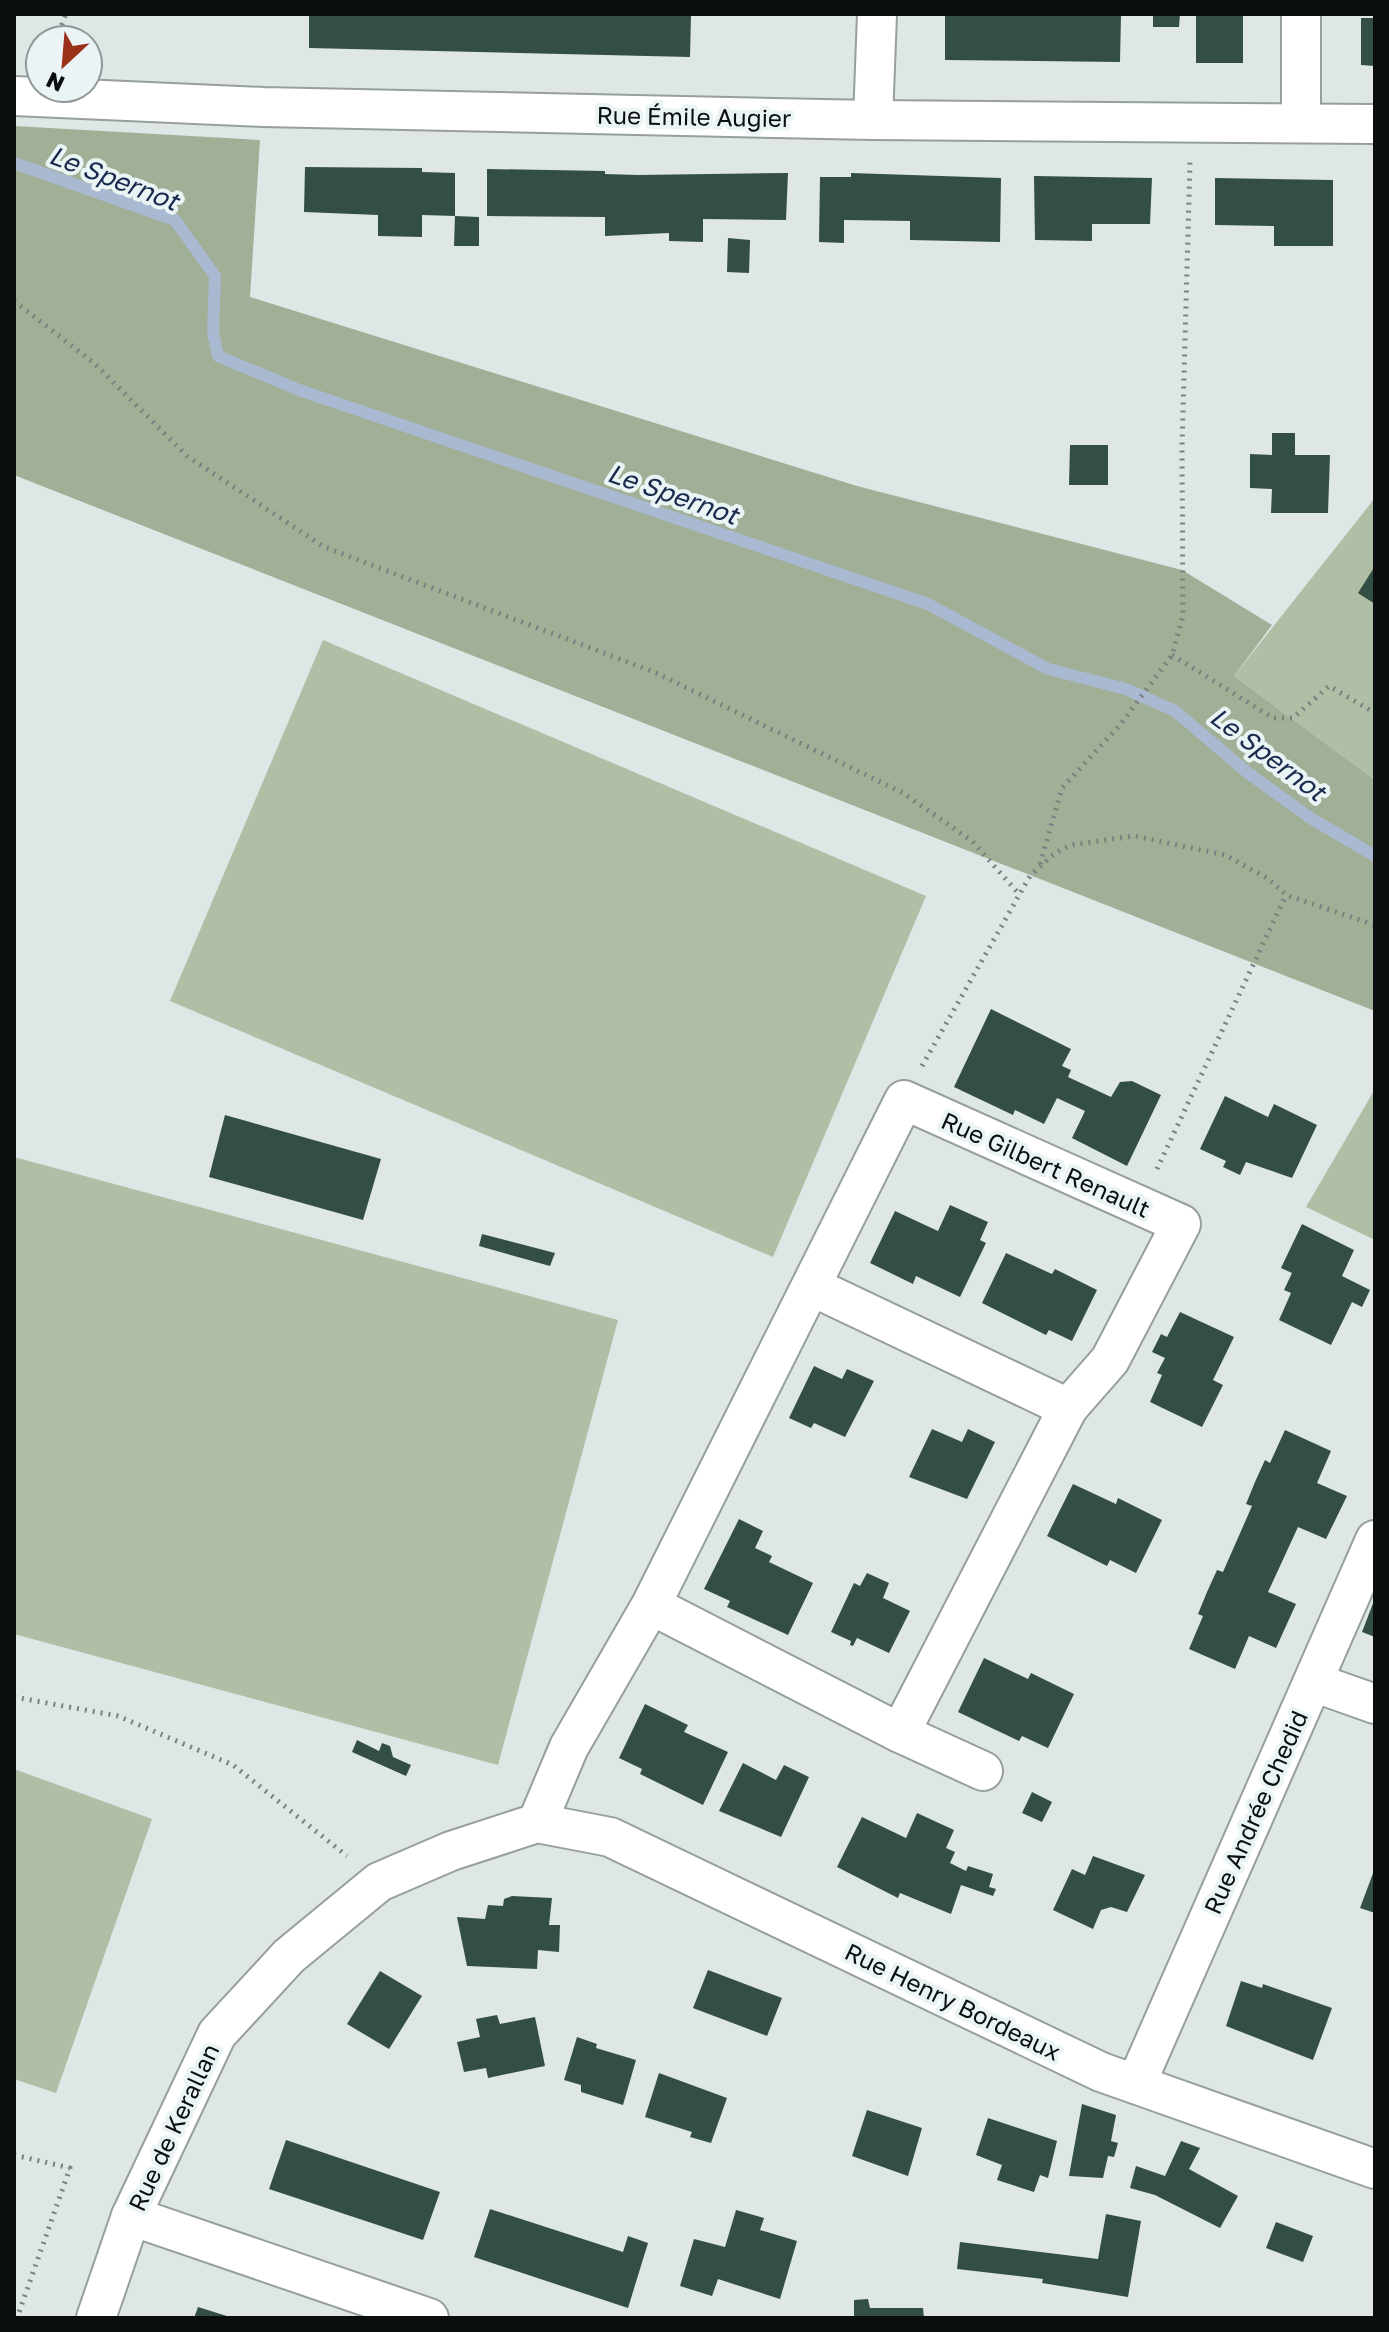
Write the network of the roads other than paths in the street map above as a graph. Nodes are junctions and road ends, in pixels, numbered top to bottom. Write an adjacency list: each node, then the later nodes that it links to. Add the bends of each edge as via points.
1 (877, 14): 4 (street)
2 (1301, 14): 5 (street)
3 (14, 96): 4 (street, Rue Émile Augier, via 263,107)
4 (873, 120): 5 (street, Rue Émile Augier)
5 (1301, 122): 6 (street, Rue Émile Augier)
6 (1375, 124)
7 (813, 1287): 8 (street); 8 (street, Rue Gilbert Renault, via 904,1100 1181,1224 1110,1360); 10 (street)
8 (1068, 1408): 13 (street, Rue Gilbert Renault)
9 (1375, 1540): 11 (street, Rue Andrée Chedid)
10 (651, 1605): 13 (street); 15 (street, via 569,1747)
11 (1313, 1682): 12 (street); 16 (street, Rue Andrée Chedid)
12 (1375, 1704)
13 (900, 1733): 14 (street)
14 (983, 1771)
15 (537, 1823): 16 (street, Rue Henry Bordeaux, via 610,1837 1101,2072); 18 (street, Rue de Kerallan, via 379,1882 289,1956 217,2034)
16 (1136, 2084): 17 (street, Rue Henry Bordeaux)
17 (1375, 2169)
18 (131, 2216): 19 (street, Rue de Kerallan); 20 (street)
19 (96, 2318)
20 (429, 2318)

